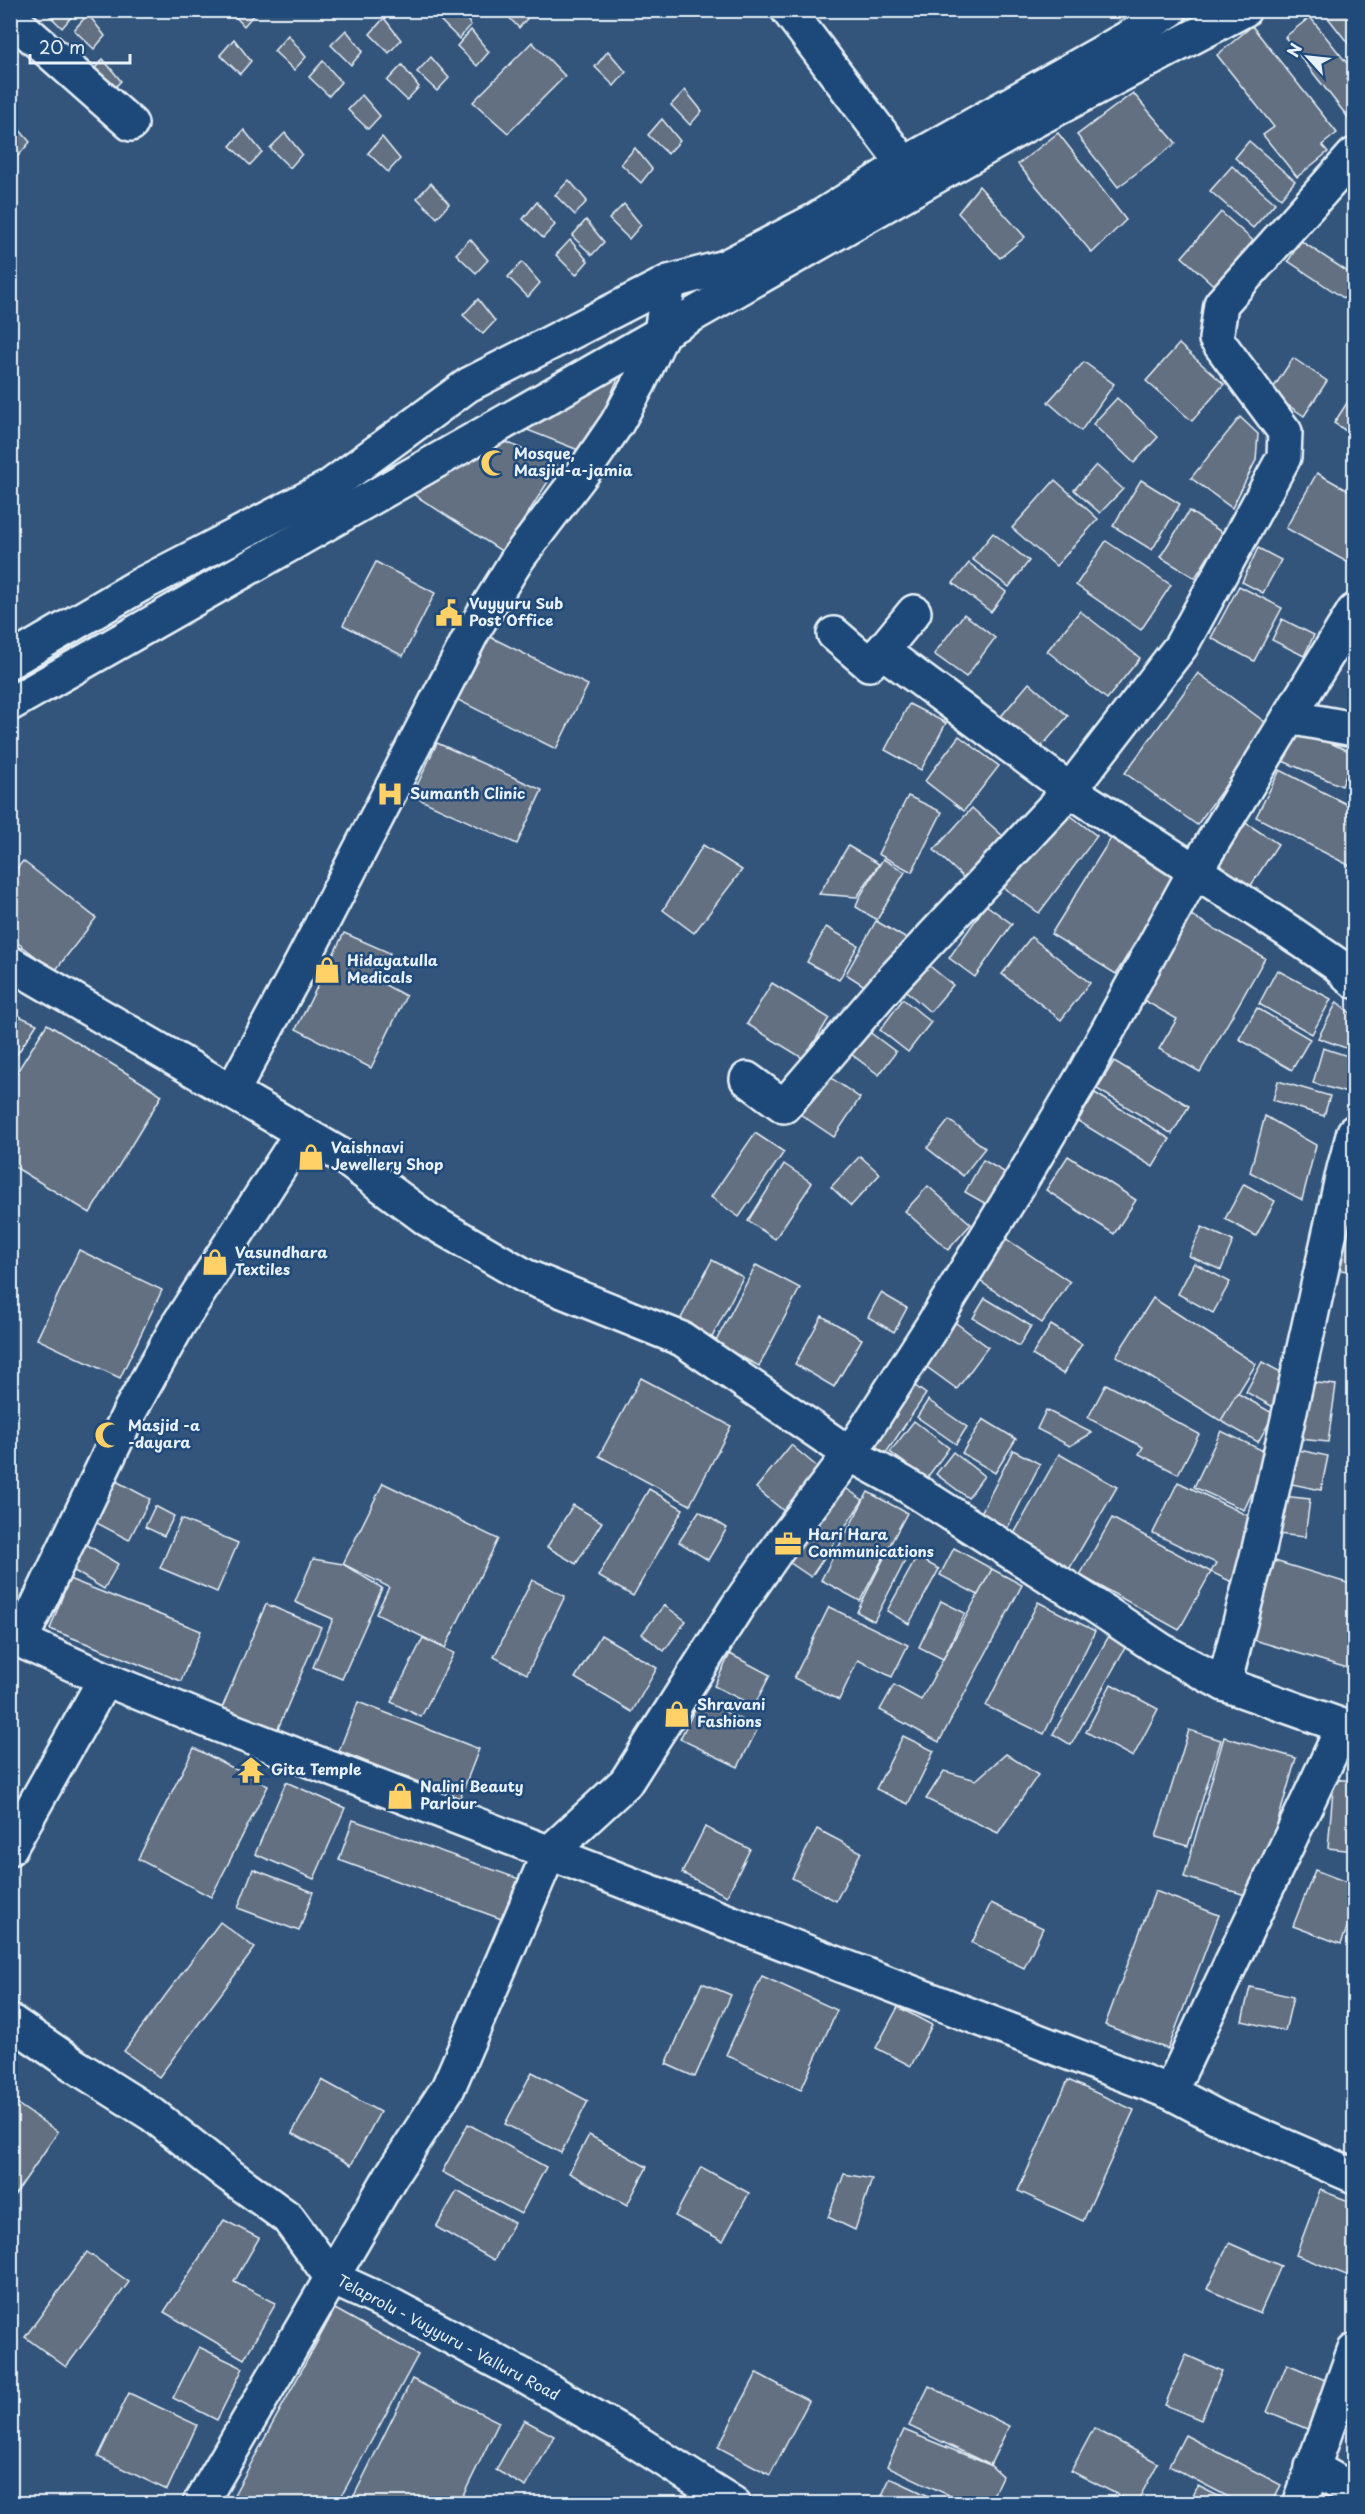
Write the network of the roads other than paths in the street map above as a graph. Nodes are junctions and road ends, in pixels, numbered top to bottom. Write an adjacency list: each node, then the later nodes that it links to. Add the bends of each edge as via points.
1 (788, 10): 7 (street)
2 (1170, 10): 7 (street)
3 (1244, 10): 9 (street, via 1024,126)
4 (10, 17): 5 (street)
5 (131, 124)
6 (1354, 155): 18 (street, via 1221,304 1216,339 1285,432 1284,457 1181,646)
7 (904, 164): 8 (street, via 814,221 725,267)
8 (669, 282): 9 (street); 14 (street, via 468,385 329,487 140,585)
9 (661, 333): 15 (street); 23 (street, via 617,423 518,558 473,631)
10 (1354, 611): 16 (street)
11 (914, 612): 13 (street)
12 (834, 634): 13 (street, via 869,664)
13 (882, 651): 18 (street)
14 (10, 661)
15 (10, 704)
16 (1289, 717): 17 (street); 19 (street)
17 (1354, 729)
18 (1070, 790): 19 (street); 22 (street, via 893,980 784,1106)
19 (1195, 871): 21 (street, via 1336,964); 26 (street, via 1072,1095)
20 (10, 963): 23 (street)
21 (1354, 981)
22 (747, 1079)
23 (232, 1092): 25 (street)
24 (1354, 1132): 29 (street, via 1259,1549)
25 (301, 1134): 26 (street, via 342,1156 428,1219 525,1276 682,1339); 27 (street, via 166,1346)
26 (850, 1454): 29 (street, via 903,1483 1161,1650); 32 (street, via 737,1606 626,1782)
27 (16, 1638): 28 (street)
28 (105, 1679): 31 (street); 32 (street)
29 (1224, 1684): 30 (street)
30 (1349, 1728): 34 (street)
31 (10, 1848)
32 (549, 1853): 34 (street); 36 (street, via 448,2088)
33 (10, 2020): 36 (street, Telaprolu - Vuyyuru - Valluru Road, via 153,2115 288,2218)
34 (1170, 2092): 35 (street, via 1219,2118)
35 (1354, 2176)
36 (332, 2278): 40 (street); 41 (street, Telaprolu - Vuyyuru - Valluru Road, via 522,2375)
37 (1354, 2351): 38 (street)
38 (1312, 2467): 39 (street); 42 (street)
39 (1354, 2491)
40 (200, 2504)
41 (734, 2504)
42 (1300, 2504)

